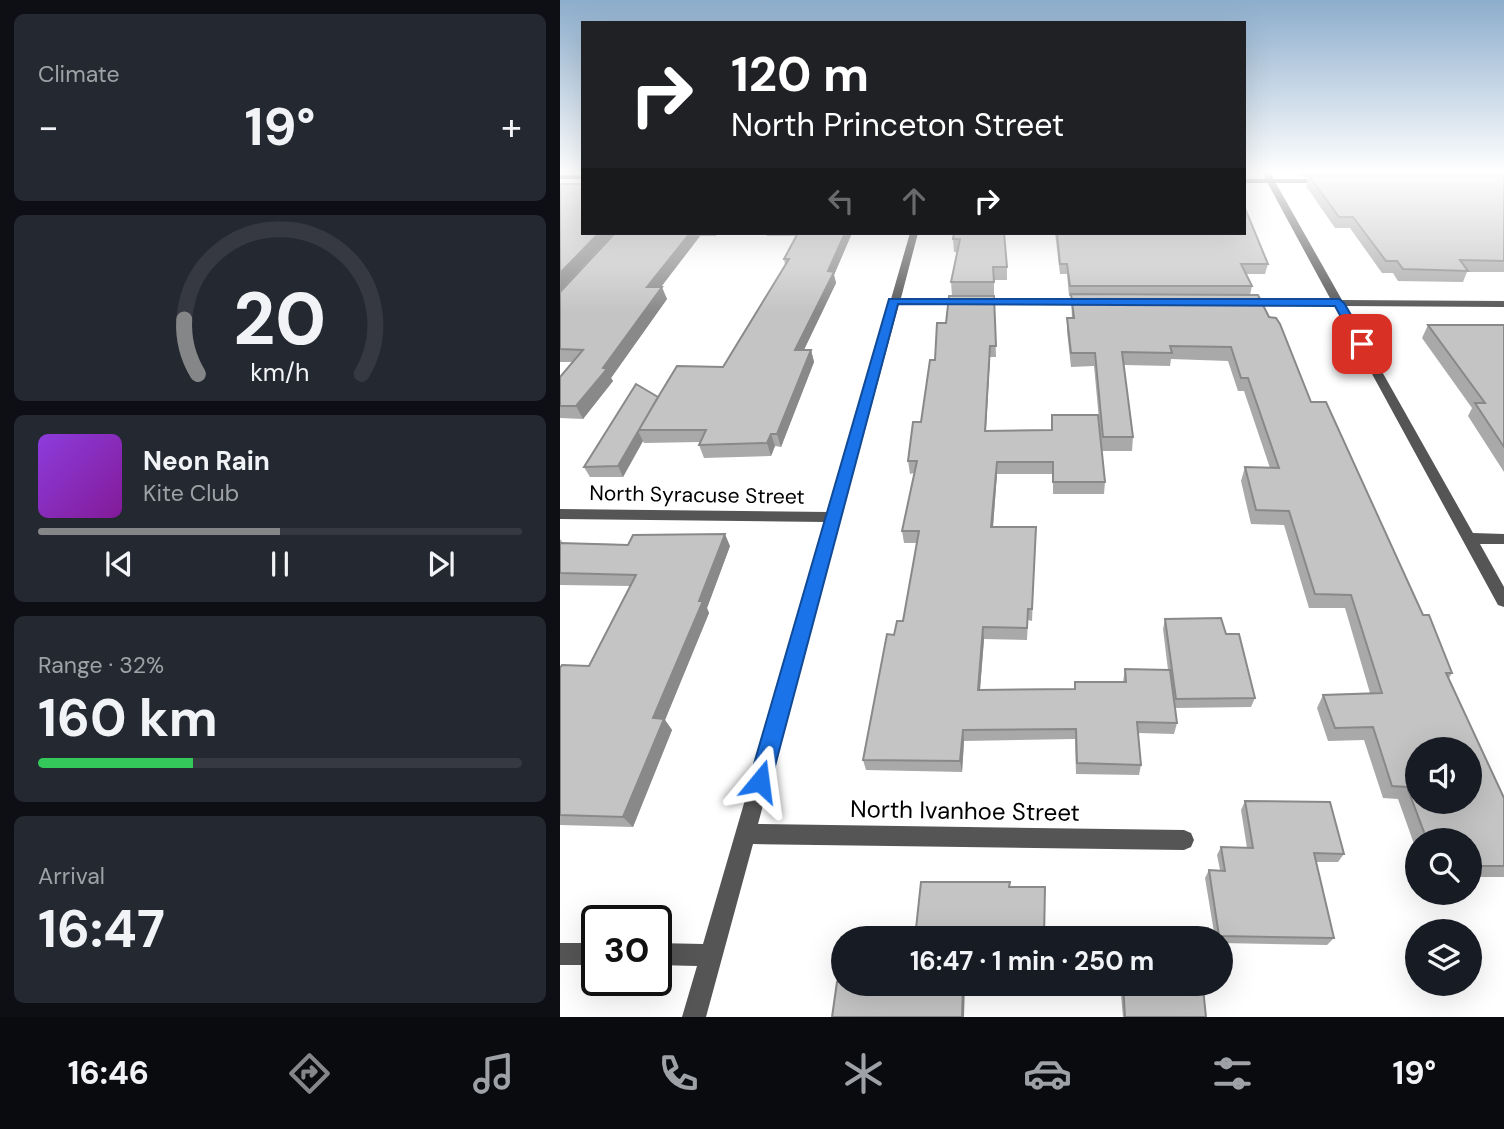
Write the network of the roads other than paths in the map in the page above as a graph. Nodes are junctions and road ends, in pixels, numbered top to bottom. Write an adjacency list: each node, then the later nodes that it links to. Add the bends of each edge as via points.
1 (1292, 218): 6 (street)
2 (913, 235): 3 (street)
3 (893, 301): 4 (street); 9 (street)
4 (1101, 302)
5 (1226, 302): 6 (street)
6 (1339, 303): 7 (street); 10 (street)
7 (1504, 303)
8 (560, 514): 9 (street, North Syracuse Street)
9 (833, 517): 13 (street)
10 (1469, 538): 11 (street); 12 (street)
11 (1504, 539)
12 (1504, 601)
13 (745, 834): 14 (street, North Ivanhoe Street); 18 (street)
14 (1184, 840)
15 (560, 954): 16 (street)
16 (581, 954)
17 (672, 954): 18 (street)
18 (712, 955): 19 (street)
19 (695, 1017)

